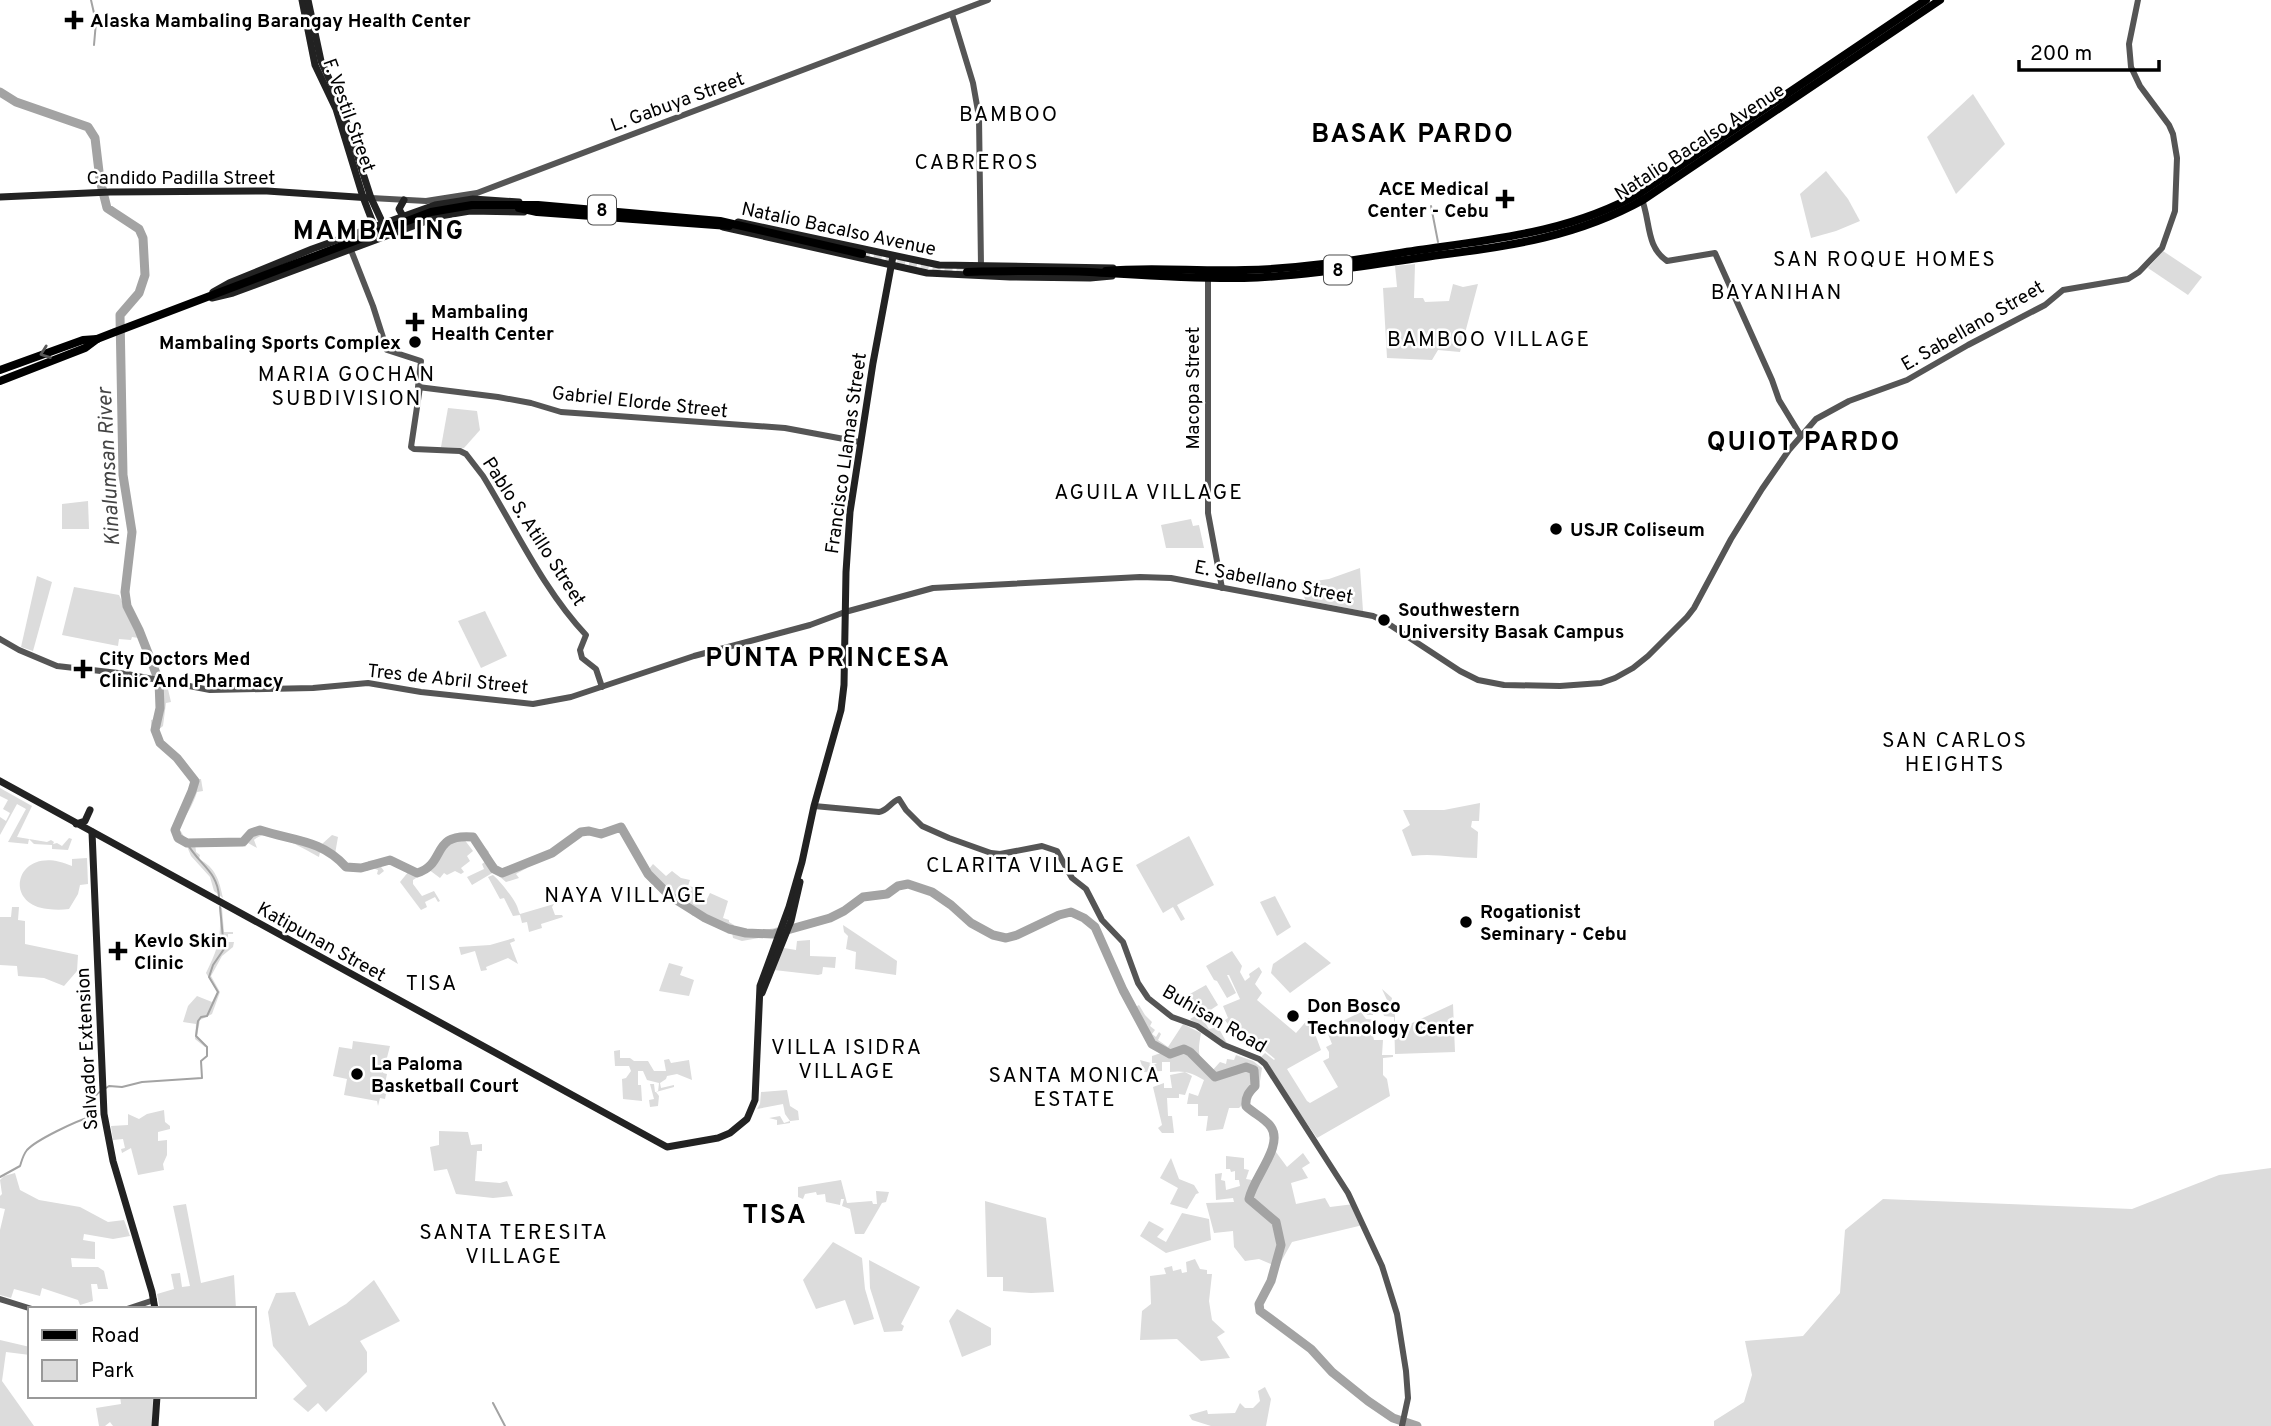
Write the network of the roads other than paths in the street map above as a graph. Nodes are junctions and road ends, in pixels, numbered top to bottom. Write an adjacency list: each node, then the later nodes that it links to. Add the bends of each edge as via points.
1 (302, 0): 10 (main road, F. Vestil Street, via 315,65)
2 (308, 0): 10 (main road, F. Vestil Street, via 321,61 341,105)
3 (988, 0): 7 (street, L. Gabuya Street)
4 (1926, 0): 8 (main road, Natalio Bacalso Avenue / 8)
5 (1940, 0): 8 (main road, Natalio Bacalso Avenue / 8)
6 (2138, 0): 33 (street, E. Sabellano Street, via 2129,44 2131,67 2169,125 2177,158 2175,211 2162,248 2128,279 2063,290 2045,305 1907,380 1835,408 1816,419)
7 (951, 14): 11 (street, L. Gabuya Street, via 477,193); 24 (street, via 979,117)
8 (1641, 196): 27 (main road, Natalio Bacalso Avenue / 8, via 1560,227 1512,237 1359,263); 33 (street, via 1651,240 1663,259 1715,253 1779,400)
9 (0, 197): 10 (main road, Candido Padilla Street, via 110,191 267,191)
10 (367, 198): 11 (street, L. Gabuya Street); 15 (main road, F. Vestil Street)
11 (404, 200): 13 (main road, via 399,208)
12 (537, 208): 13 (main road, Natalio Bacalso Avenue / 8, via 461,199); 14 (main road, Natalio Bacalso Avenue / 8); 16 (main road, Natalio Bacalso Avenue / 8, via 454,213); 28 (main road, Natalio Bacalso Avenue / 8, via 496,204 431,212)
13 (403, 216): 15 (main road, Natalio Bacalso Avenue / 8); 16 (main road)
14 (719, 223): 21 (main road, Natalio Bacalso Avenue / 8); 22 (main road, Natalio Bacalso Avenue / 8, via 762,226); 23 (main road, Natalio Bacalso Avenue / 8)
15 (379, 225): 17 (main road, F. Vestil Street); 18 (main road, Natalio Bacalso Avenue / 8); 19 (main road, F. Vestil Street)
16 (401, 230): 17 (main road, Natalio Bacalso Avenue / 8)
17 (388, 235): 19 (main road, Natalio Bacalso Avenue / 8)
18 (346, 237): 20 (street); 28 (main road, Natalio Bacalso Avenue / 8, via 229,283)
19 (379, 238): 20 (main road, Natalio Bacalso Avenue / 8)
20 (351, 249): 28 (main road, Natalio Bacalso Avenue / 8); 32 (street, via 387,350 421,360)
21 (862, 254)
22 (893, 256): 23 (main road, Francisco Llamas Street); 24 (main road, Natalio Bacalso Avenue / 8, via 939,265)
23 (891, 265): 26 (main road, Natalio Bacalso Avenue / 8, via 954,275 1090,278); 34 (main road, Francisco Llamas Street)
24 (981, 266): 26 (main road, Natalio Bacalso Avenue / 8, via 1105,267)
25 (967, 272): 26 (main road, Natalio Bacalso Avenue / 8)
26 (1119, 272): 27 (main road, Natalio Bacalso Avenue / 8)
27 (1209, 274): 35 (street, Macopa Street, via 1208,513)
28 (194, 303): 29 (main road, Natalio Bacalso Avenue / 8)
29 (97, 339): 30 (main road, Natalio Bacalso Avenue / 8, one-way to 30); 31 (main road, Natalio Bacalso Avenue / 8)
30 (0, 370)
31 (0, 381)
32 (419, 387): 34 (street, Gabriel Elorde Street, via 498,397 561,412 785,428); 38 (street, Pablo S. Atillo Street, via 411,447 460,451 470,458 586,635 582,658 596,669)
33 (1801, 436): 35 (street, E. Sabellano Street, via 1731,539 1695,608 1633,668 1601,683 1487,683 1373,616)
34 (860, 442): 36 (main road, Francisco Llamas Street, via 847,538)
35 (1222, 588): 36 (street, E. Sabellano Street, via 1140,577 976,585 933,588)
36 (845, 612): 38 (street, Tres de Abril Street); 40 (main road, Francisco Llamas Street, via 841,710)
37 (0, 639): 38 (street, Tres de Abril Street, via 57,666 219,691 368,683 533,704)
38 (602, 687)
39 (0, 782): 42 (main road, Katipunan Street)
40 (814, 806): 46 (main road, Francisco Llamas Street, via 788,920 760,986 755,1100 747,1119 718,1138); 52 (street, Buhisan Road, via 879,812 899,799 922,826 992,853 1042,846 1057,851 1072,878 1086,889 1102,920 1123,942 1148,998 1172,1017 1265,1064 1348,1193 1376,1249 1397,1314 1407,1378)
41 (90, 810): 42 (main road, via 85,821)
42 (76, 824): 43 (main road, Katipunan Street)
43 (92, 832): 44 (main road, Katipunan Street); 45 (main road, Salvador Extension)
44 (108, 841): 45 (main road); 46 (main road, Katipunan Street)
45 (93, 850): 48 (main road, Salvador Extension, via 102,1093 113,1161)
46 (667, 1147)
47 (0, 1298): 49 (street)
48 (155, 1304)
49 (28, 1308)
50 (157, 1398): 51 (main road)
51 (155, 1426)
52 (1402, 1426)

